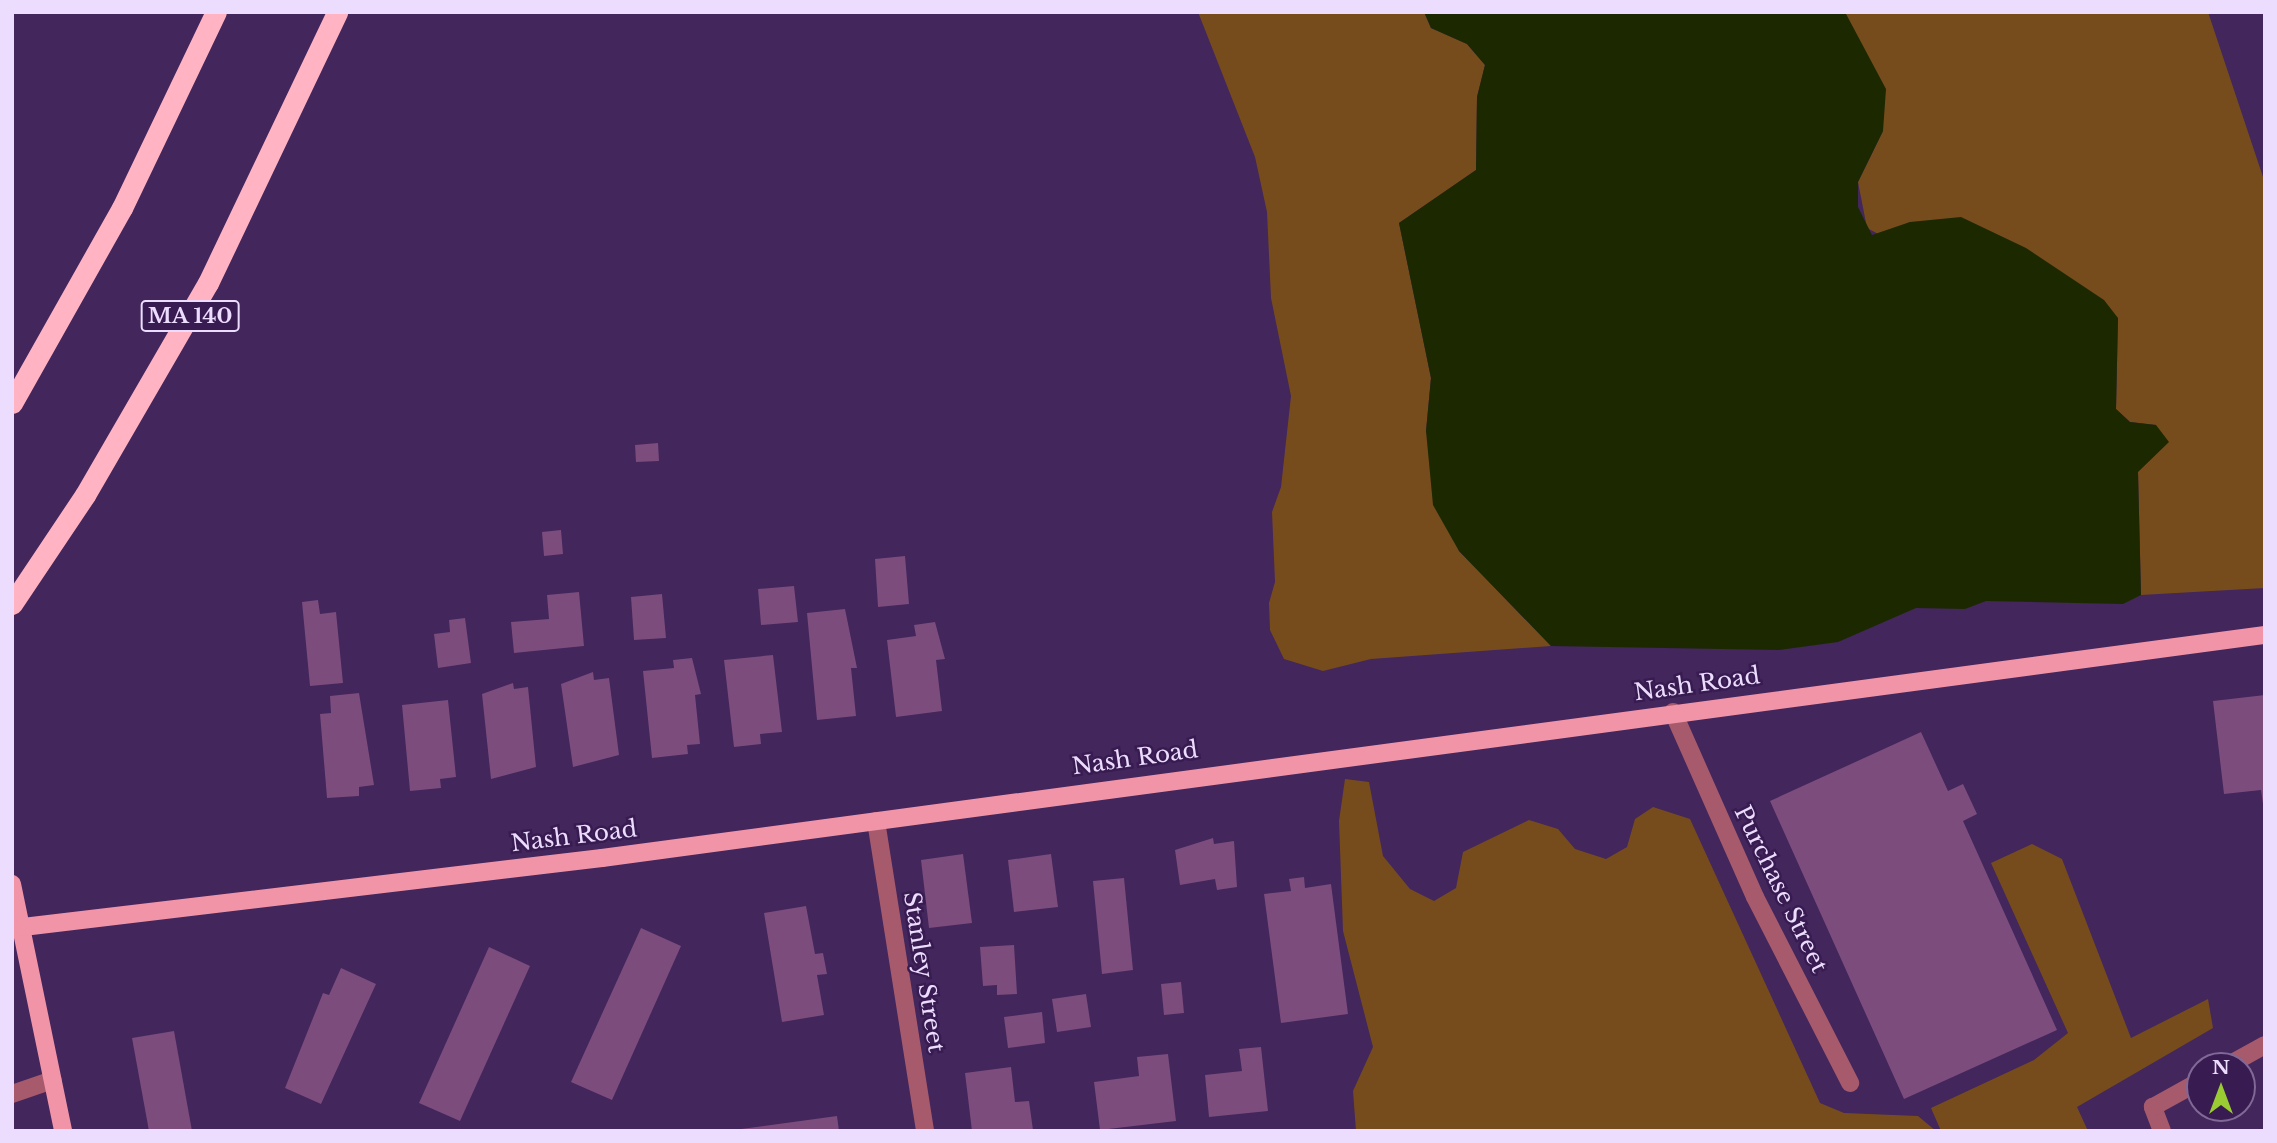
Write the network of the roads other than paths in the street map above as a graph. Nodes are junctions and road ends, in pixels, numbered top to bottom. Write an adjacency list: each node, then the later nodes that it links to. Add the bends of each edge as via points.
1 (216, 12): 3 (highway, via 122,208)
2 (337, 12): 4 (highway, MA 140, via 208,283 85,495)
3 (12, 403)
4 (12, 604)
5 (2265, 635): 6 (main road, Nash Road)
6 (1673, 712): 7 (main road, Nash Road); 11 (street, Purchase Street, via 1755,897)
7 (876, 821): 9 (main road, Nash Road); 15 (street, Stanley Street)
8 (12, 884): 9 (main road)
9 (17, 928): 10 (main road)
10 (53, 1080): 13 (street); 14 (main road)
11 (1850, 1083)
12 (2186, 1089): 16 (street, via 2152,1107)
13 (12, 1094)
14 (63, 1131)
15 (925, 1131)
16 (2162, 1131)

